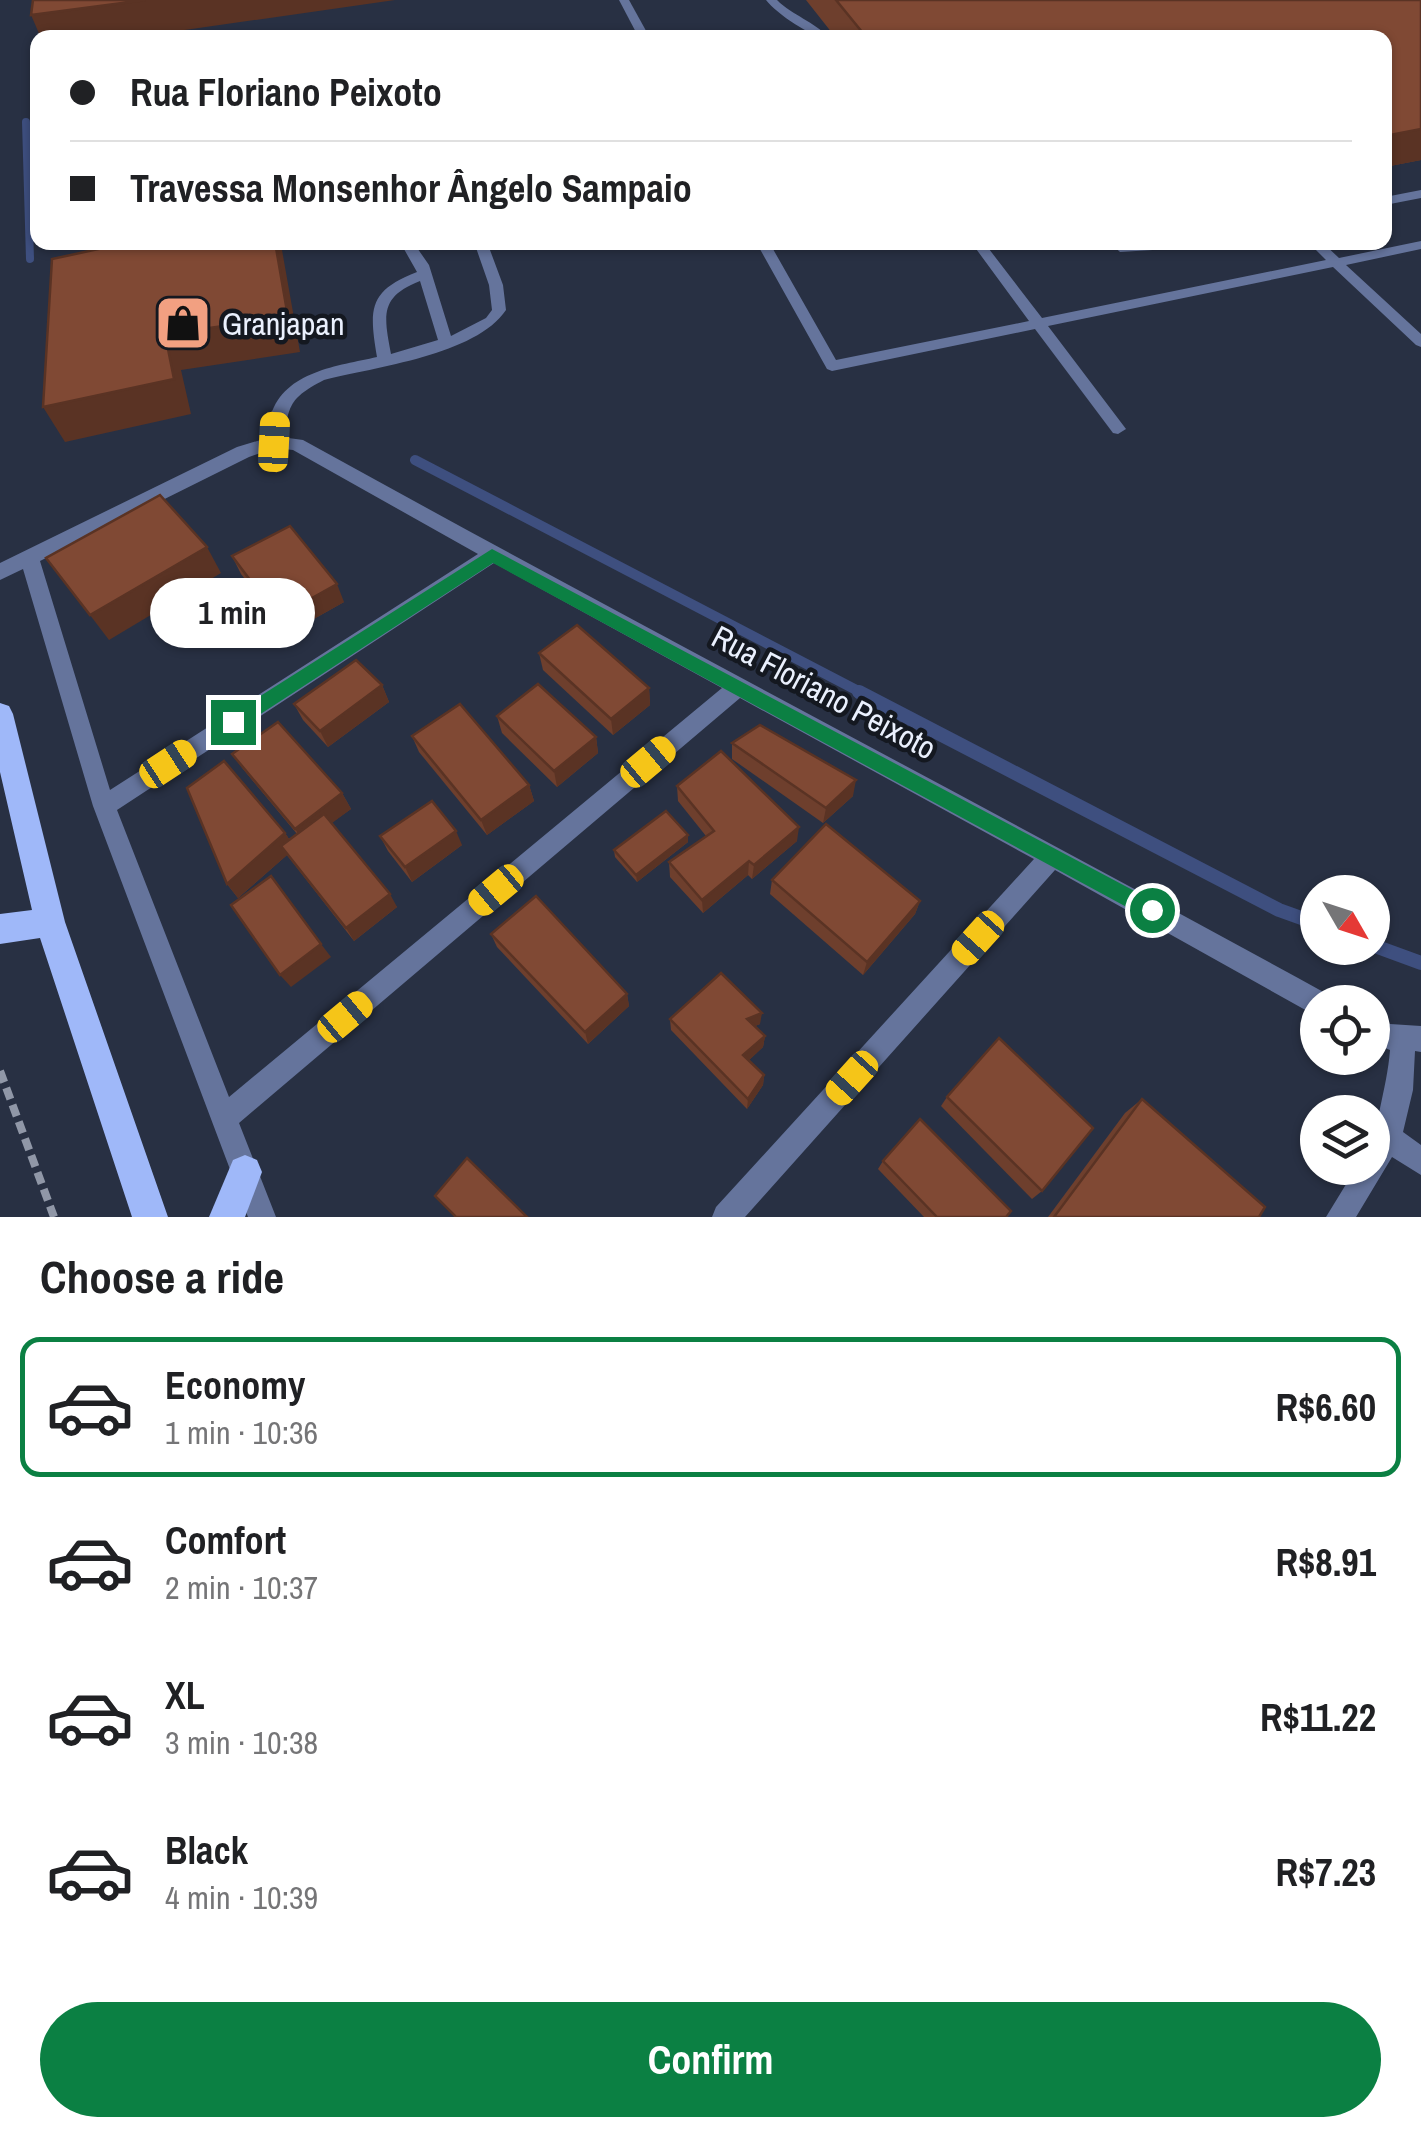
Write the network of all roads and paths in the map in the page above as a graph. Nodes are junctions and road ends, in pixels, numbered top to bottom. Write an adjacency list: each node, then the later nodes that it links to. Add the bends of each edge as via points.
1 (624, 0): 3 (lane)
2 (771, 0): 4 (lane, via 785,16)
3 (641, 30)
4 (816, 30)
5 (1421, 194): 6 (lane)
6 (1392, 200)
7 (1421, 245): 13 (lane)
8 (415, 250): 14 (lane)
9 (482, 250): 16 (lane, via 499,311 486,328)
10 (767, 250): 15 (lane, via 832,366)
11 (983, 250): 15 (lane)
12 (1322, 250): 13 (lane)
13 (1336, 263): 15 (lane); 17 (lane)
14 (424, 274): 16 (lane); 18 (lane, via 391,288 379,302)
15 (1038, 324): 19 (lane)
16 (446, 342): 18 (lane)
17 (1421, 342)
18 (384, 358): 20 (lane, via 290,391 276,411)
19 (1118, 429)
20 (285, 443): 21 (street, Rua Floriano Peixoto); 22 (street, via 243,452)
21 (492, 555): 24 (street, Rua Floriano Peixoto); 27 (street)
22 (29, 558): 23 (street); 27 (street)
23 (0, 572)
24 (739, 686): 28 (street, Rua Floriano Peixoto); 34 (street)
25 (0, 714): 26 (main road)
26 (5, 768): 29 (main road)
27 (104, 806): 34 (street)
28 (1053, 855): 31 (street, Rua Floriano Peixoto); 43 (street)
29 (50, 922): 30 (main road); 40 (main road)
30 (0, 929)
31 (1300, 993)
32 (1412, 1039): 35 (street)
33 (0, 1070): 39 (path)
34 (224, 1119): 37 (street)
35 (1390, 1138): 36 (street)
36 (1421, 1161)
37 (244, 1172): 41 (main road); 42 (street)
38 (1360, 1185): 44 (street)
39 (54, 1217)
40 (150, 1217)
41 (227, 1217)
42 (262, 1217)
43 (726, 1217)
44 (1340, 1217)

